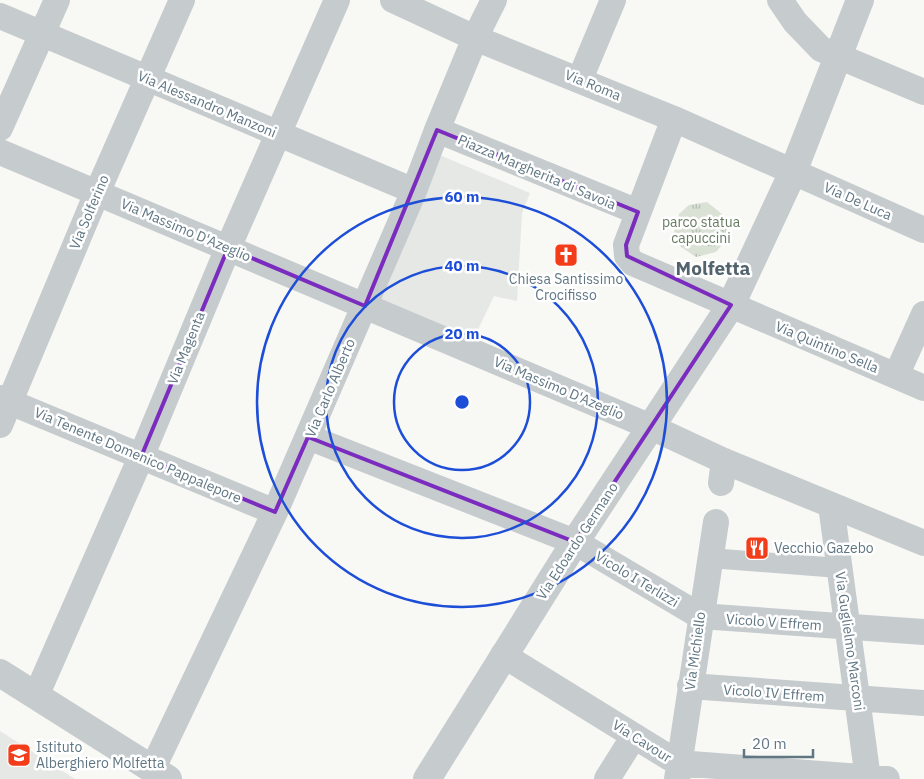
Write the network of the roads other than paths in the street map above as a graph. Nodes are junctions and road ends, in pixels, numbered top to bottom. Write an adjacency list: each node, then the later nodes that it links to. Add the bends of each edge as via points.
1 (57, 0): 10 (street)
2 (182, 0): 13 (street, Via Solferino)
3 (337, 0): 19 (street, Via Magenta)
4 (393, 0): 11 (street, Via Roma)
5 (494, 0): 11 (street, Via Carlo Alberto)
6 (613, 0): 14 (street)
7 (780, 0): 12 (street, via 815,45)
8 (860, 0): 12 (street)
9 (0, 16): 10 (street, Via Alessandro Manzoni)
10 (42, 34): 13 (street, Via Alessandro Manzoni); 17 (street)
11 (475, 38): 14 (street, Via Roma); 18 (street, Via Carlo Alberto)
12 (838, 55): 15 (street); 21 (street)
13 (146, 78): 19 (street, Via Alessandro Manzoni); 23 (street, Via Solferino)
14 (580, 79): 16 (street, Via Roma)
15 (924, 92)
16 (674, 119): 21 (street, Via Roma); 24 (street)
17 (0, 128)
18 (437, 130): 22 (street, Via Carlo Alberto); 24 (street, Piazza Margherita di Savoia)
19 (278, 134): 22 (street, Via Alessandro Manzoni); 26 (street, Via Magenta)
20 (0, 152): 23 (street, Via Massimo D'Azeglio)
21 (793, 172): 25 (street, Via De Luca); 27 (street)
22 (414, 191): 28 (street, Via Carlo Alberto)
23 (97, 192): 26 (street, Via Massimo D'Azeglio); 32 (street, Via Solferino)
24 (638, 212): 27 (street, via 626,245 627,256 634,263)
25 (924, 230)
26 (228, 248): 28 (street, Via Massimo D'Azeglio); 35 (street, Via Magenta)
27 (731, 305): 30 (street, Via Quintino Sella); 33 (street, Via Edoardo Germano)
28 (365, 306): 33 (street, Via Massimo D'Azeglio); 34 (street, Via Carlo Alberto)
29 (924, 314): 30 (street)
30 (896, 376): 31 (street, Via Quintino Sella)
31 (924, 388)
32 (3, 408): 35 (street, Via Tenente Domenico Pappalepore)
33 (652, 427): 36 (street, Via Massimo D'Azeglio, via 723,472); 39 (street, Via Edoardo Germano)
34 (308, 437): 37 (street, Via Carlo Alberto); 39 (street, Vicolo I Terlizzi)
35 (141, 456): 37 (street, Via Tenente Domenico Pappalepore); 49 (street, Via Magenta)
36 (831, 505): 40 (street, Via Massimo D'Azeglio); 42 (street, Via Guglielmo Marconi)
37 (275, 512): 54 (street, Via Carlo Alberto)
38 (716, 522): 41 (street, Via Michiello)
39 (575, 542): 43 (street, Vicolo I Terlizzi); 46 (street, Via Edoardo Germano)
40 (924, 543)
41 (710, 558): 42 (street); 43 (street, Via Michiello)
42 (840, 568): 44 (street, Via Guglielmo Marconi)
43 (700, 616): 44 (street, Vicolo V Effrem); 48 (street, Via Michiello)
44 (848, 628): 45 (street, Vicolo V Effrem); 50 (street, Via Guglielmo Marconi)
45 (924, 632)
46 (503, 655): 52 (street, Via Cavour); 56 (street, Via Edoardo Germano)
47 (0, 673): 49 (street)
48 (690, 686): 50 (street, Vicolo IV Effrem); 53 (street, Via Michiello)
49 (36, 696): 54 (street)
50 (858, 699): 51 (street, Vicolo IV Effrem); 55 (street, Via Guglielmo Marconi)
51 (924, 703)
52 (634, 736): 53 (street, Via Cavour); 57 (street)
53 (678, 771): 55 (street, Via Cavour)
54 (160, 774)
55 (874, 778)
56 (427, 779)
57 (607, 779)

